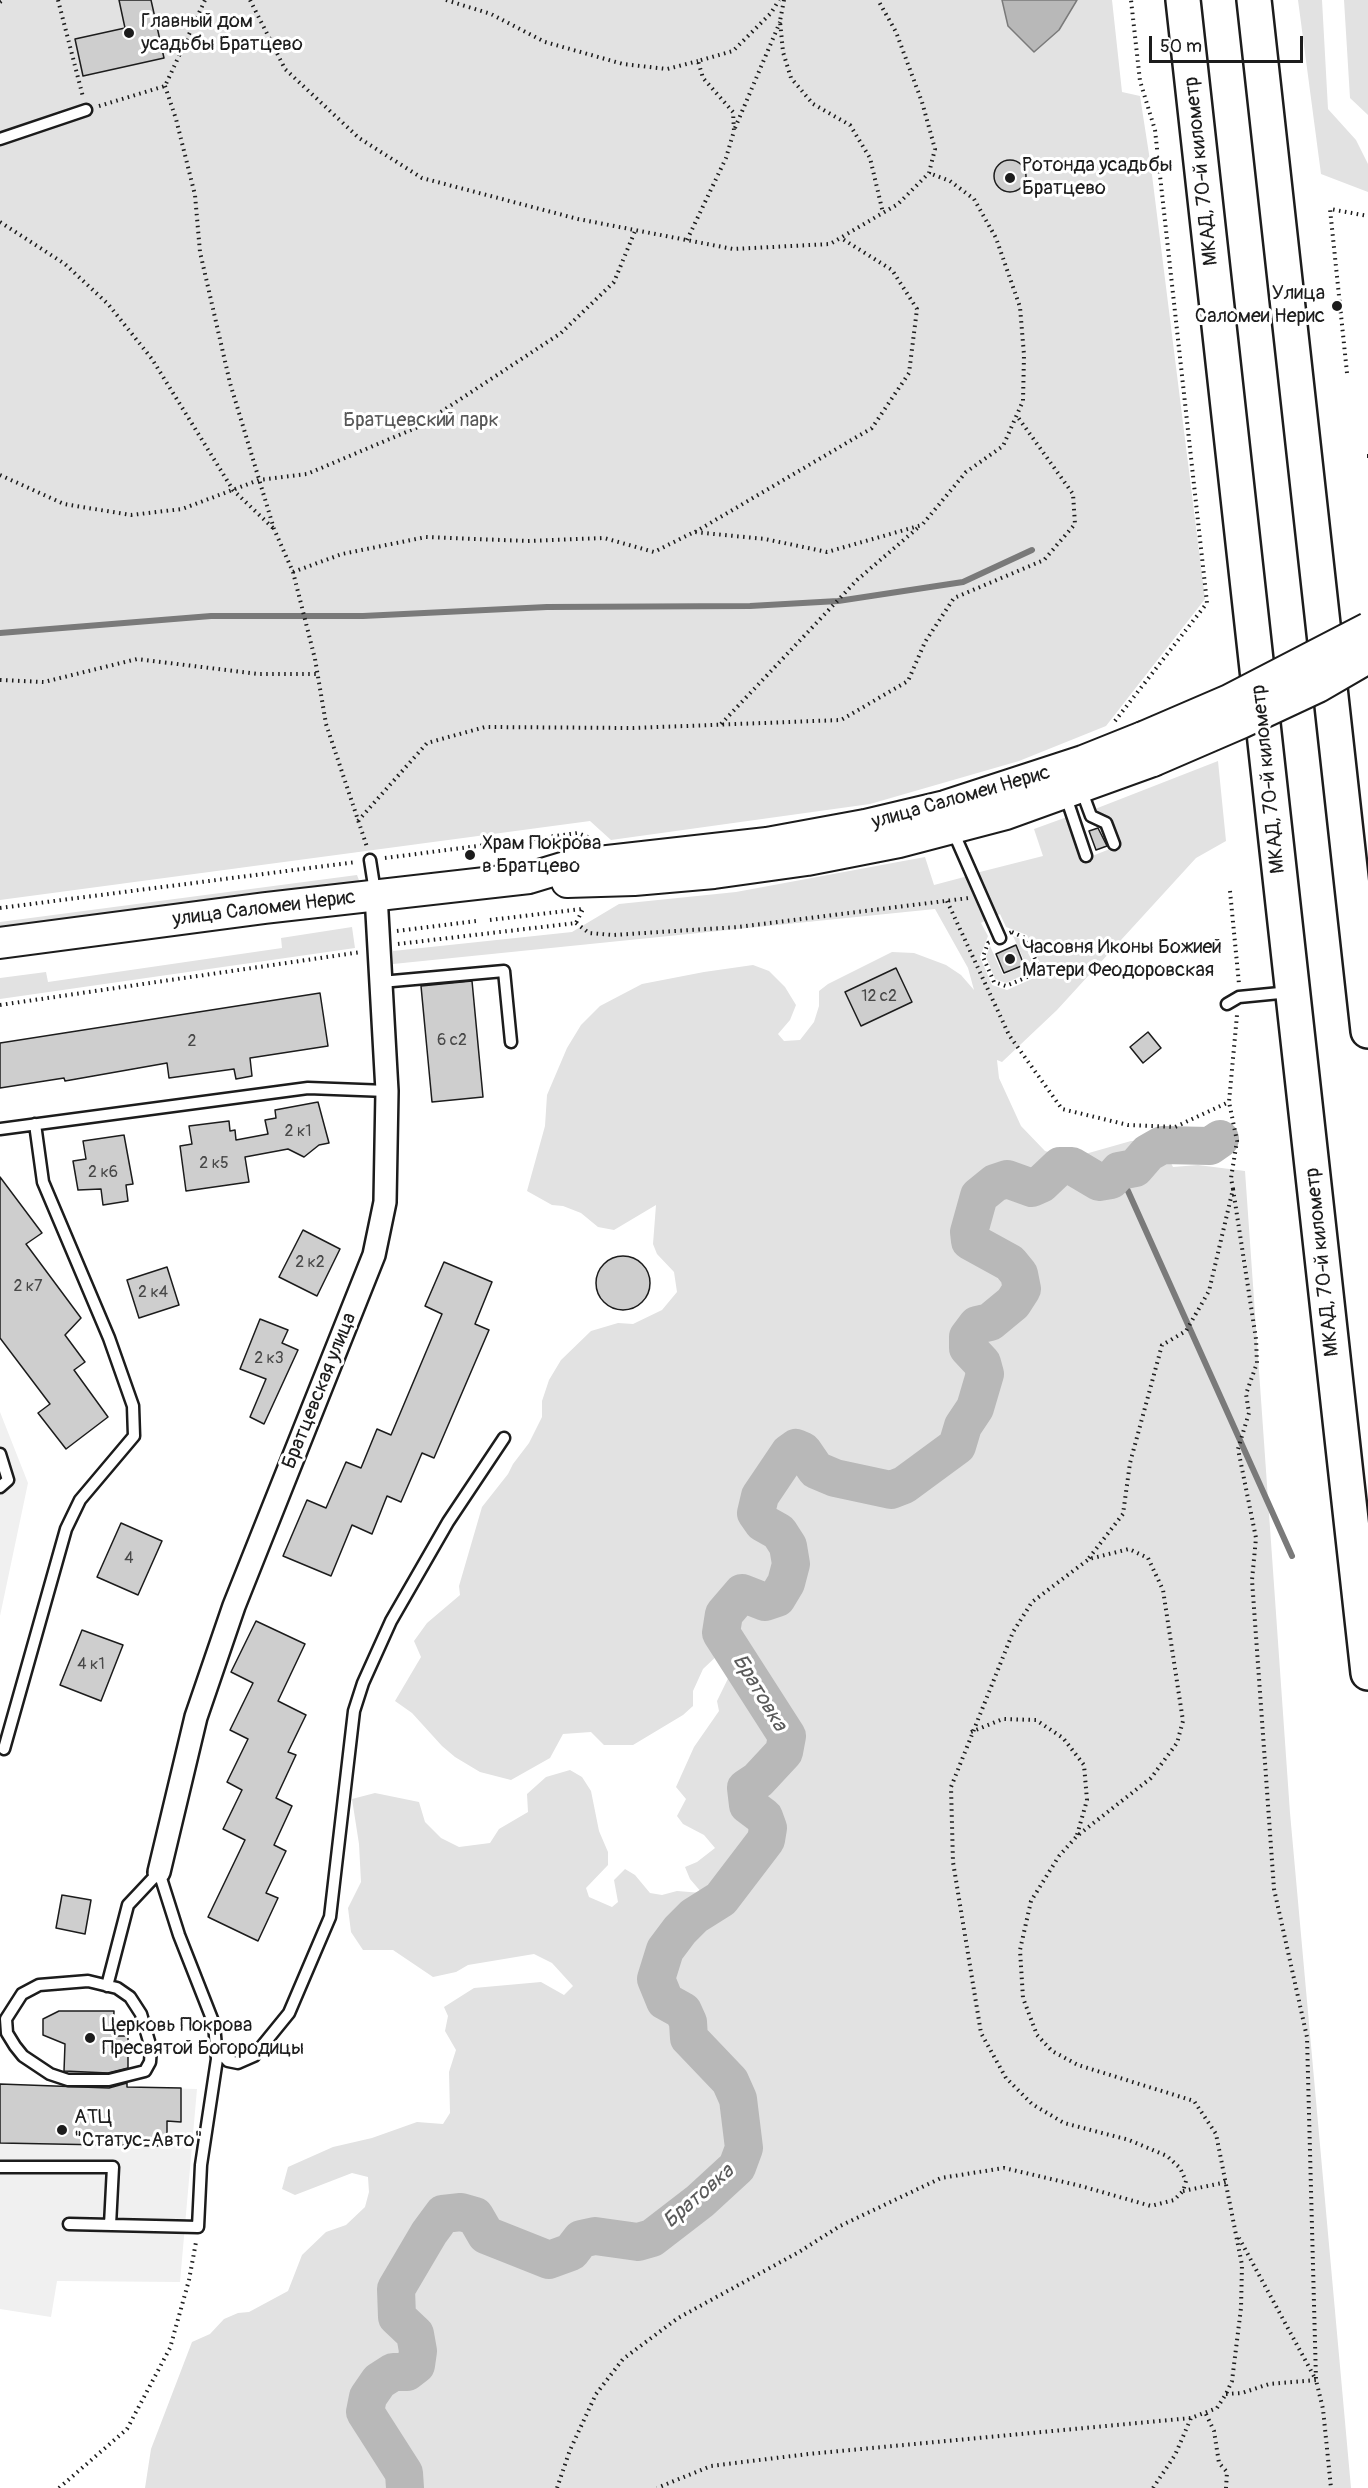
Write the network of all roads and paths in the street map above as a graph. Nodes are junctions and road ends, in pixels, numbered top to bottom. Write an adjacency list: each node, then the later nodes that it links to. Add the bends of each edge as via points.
1 (58, 0): 17 (path)
2 (205, 0): 16 (path)
3 (257, 0): 12 (path)
4 (446, 0): 15 (path, via 491,14 545,42 623,64 667,69)
5 (779, 0): 15 (path, via 733,51)
6 (784, 0): 13 (path)
7 (878, 0): 20 (path, via 896,32 922,102 935,150)
8 (1131, 0): 40 (path, via 1140,81 1155,130 1208,603)
9 (1183, 0): 65 (highway, МКАД, 70-й километр)
10 (1254, 0): 14 (highway)
11 (1263, 0): 14 (main road)
12 (250, 1): 24 (path, via 285,69 358,138 422,178)
13 (780, 21): 18 (path); 21 (path, via 791,78 813,104 850,125 870,158)
14 (1259, 47): 68 (highway)
15 (698, 61): 18 (path, via 703,78 733,112)
16 (165, 86): 17 (path); 30 (path, via 195,195 200,252 230,383)
17 (87, 110): 19 (lane)
18 (734, 131): 26 (path, via 726,158)
19 (0, 139)
20 (929, 173): 21 (path, via 898,204); 28 (path, via 950,181 975,199 1008,268 1020,307 1024,355 1023,401)
21 (883, 213): 25 (path)
22 (1368, 216): 27 (path, via 1330,209)
23 (0, 222): 31 (path, via 64,264 114,311 169,385)
24 (635, 231): 26 (path); 30 (path, via 614,282 561,333 418,427 307,474)
25 (841, 238): 26 (path, via 830,244 733,249); 34 (path, via 892,270 917,309 909,373 872,428)
26 (687, 240)
27 (1347, 373)
28 (1016, 415): 32 (path, via 1003,446 966,472); 41 (path, via 1073,494 1075,524 1044,560 954,598 925,642 908,681 842,720)
29 (0, 475): 31 (path, via 64,504 131,515 182,509)
30 (259, 480): 31 (path); 33 (path)
31 (233, 490): 33 (path)
32 (922, 525): 34 (path, via 827,552 765,539); 41 (path, via 857,580)
33 (274, 529): 35 (path)
34 (694, 532): 35 (path, via 654,552 604,538 528,541 426,537 342,554)
35 (293, 572): 38 (path)
36 (1368, 628): 42 (main road, улица Саломеи Нерис, bridge, via 1229,700)
37 (1368, 658): 42 (main road, улица Саломеи Нерис, bridge, via 1309,691)
38 (318, 674): 39 (path, via 258,674 138,659 44,682); 44 (path, via 326,724)
39 (0, 680)
40 (1114, 722)
41 (721, 724): 44 (path, via 485,727 427,743)
42 (1148, 749): 43 (main road, улица Саломеи Нерис); 52 (main road, улица Саломеи Нерис, via 865,825 767,843 572,865)
43 (1073, 791): 45 (main road, улица Саломеи Нерис); 47 (lane, via 1090,816 1106,823); 48 (lane)
44 (358, 821): 50 (path)
45 (952, 829): 52 (main road, улица Саломеи Нерис, via 807,860 714,873 575,882); 54 (lane)
46 (578, 833): 49 (path)
47 (1114, 844)
48 (1086, 856)
49 (394, 857): 50 (path); 51 (path)
50 (370, 860): 53 (lane); 56 (path)
51 (396, 867)
52 (529, 878): 53 (main road, улица Саломеи Нерис)
53 (375, 895): 62 (main road, улица Саломеи Нерис); 63 (street, Братцевская улица)
54 (982, 896): 55 (path); 61 (lane)
55 (947, 901): 59 (path, via 738,927 613,935 589,933); 71 (path, via 1009,1035 1062,1109 1128,1125 1175,1126)
56 (0, 908)
57 (490, 920): 59 (path, via 583,909)
58 (476, 921): 60 (path)
59 (576, 923): 63 (path)
60 (409, 929)
61 (1000, 938): 61 (path, via 988,943 983,957 994,982 1006,986 1032,975 1036,963 1025,938 1012,932)
62 (0, 942)
63 (379, 947): 64 (street, Братцевская улица); 67 (path)
64 (381, 982): 69 (lane, via 504,970); 70 (street, Братцевская улица)
65 (1293, 992): 66 (lane, via 1239,997); 80 (highway, МКАД, 70-й километр)
66 (1227, 1004)
67 (0, 1005)
68 (1368, 1030)
69 (511, 1042)
70 (387, 1090): 72 (lane, via 308,1088); 84 (street, Братцевская улица, via 385,1202 374,1255 211,1672 196,1717)
71 (1229, 1102)
72 (35, 1124): 73 (lane); 82 (lane, via 43,1182 133,1406 134,1436 80,1500 66,1529)
73 (0, 1129)
74 (1237, 1142): 75 (path)
75 (1233, 1189): 79 (path, via 1209,1292 1186,1331 1162,1345 1130,1463 1124,1514); 94 (path, via 1256,1339 1257,1363 1246,1394 1249,1413 1238,1449 1256,1538 1252,1580 1274,1889 1306,2037)
76 (504, 1438): 86 (lane, via 448,1522 391,1621 363,1683 354,1711 330,1917 289,2013 254,2056 228,2061)
77 (0, 1455): 78 (lane, via 8,1480)
78 (0, 1487)
79 (1089, 1559): 81 (path, via 1032,1602 1013,1632); 83 (path, via 1129,1549 1148,1558 1163,1590 1183,1721 1177,1743 1151,1778)
80 (1368, 1673)
81 (970, 1732): 83 (path, via 1003,1719 1035,1720 1063,1738 1084,1765 1088,1800); 89 (path, via 951,1787 953,1862 981,2032 1006,2078 1032,2104 1064,2123 1129,2140 1167,2156 1180,2168 1186,2181)
82 (4, 1749)
83 (1077, 1836): 88 (path, via 1059,1856 1031,1901 1020,1950 1028,2015 1037,2035 1052,2051 1078,2065 1194,2101 1216,2134)
84 (159, 1872): 85 (lane, via 129,1905); 86 (lane, via 214,2024)
85 (107, 1986): 85 (lane, via 65,1982 39,1985 22,1994 6,2019 15,2046 50,2074 68,2080 109,2080 145,2071 151,2048 141,2014 130,1996)
86 (216, 2048): 92 (lane, via 201,2165)
87 (0, 2167): 91 (lane, via 113,2167)
88 (1227, 2182): 89 (path); 93 (path)
89 (1184, 2191): 99 (path, via 1174,2200 1151,2206 1004,2168 942,2178 840,2226 678,2318 623,2359 596,2394)
90 (69, 2224): 91 (lane)
91 (110, 2225): 92 (lane)
92 (198, 2227): 98 (path, via 189,2280 170,2348 138,2409 127,2429)
93 (1237, 2234): 94 (path); 95 (path, via 1242,2265 1241,2308 1232,2381)
94 (1316, 2380): 95 (path, via 1269,2384); 103 (path, via 1323,2409)
95 (1226, 2394): 96 (path, via 1217,2408)
96 (1206, 2414): 97 (path); 102 (path, via 1214,2431 1219,2463 1227,2472)
97 (1191, 2418): 100 (path, via 711,2466); 101 (path, via 1175,2455)
98 (59, 2488)
99 (557, 2488)
100 (657, 2488)
101 (1153, 2488)
102 (1226, 2488)
103 (1330, 2488)

